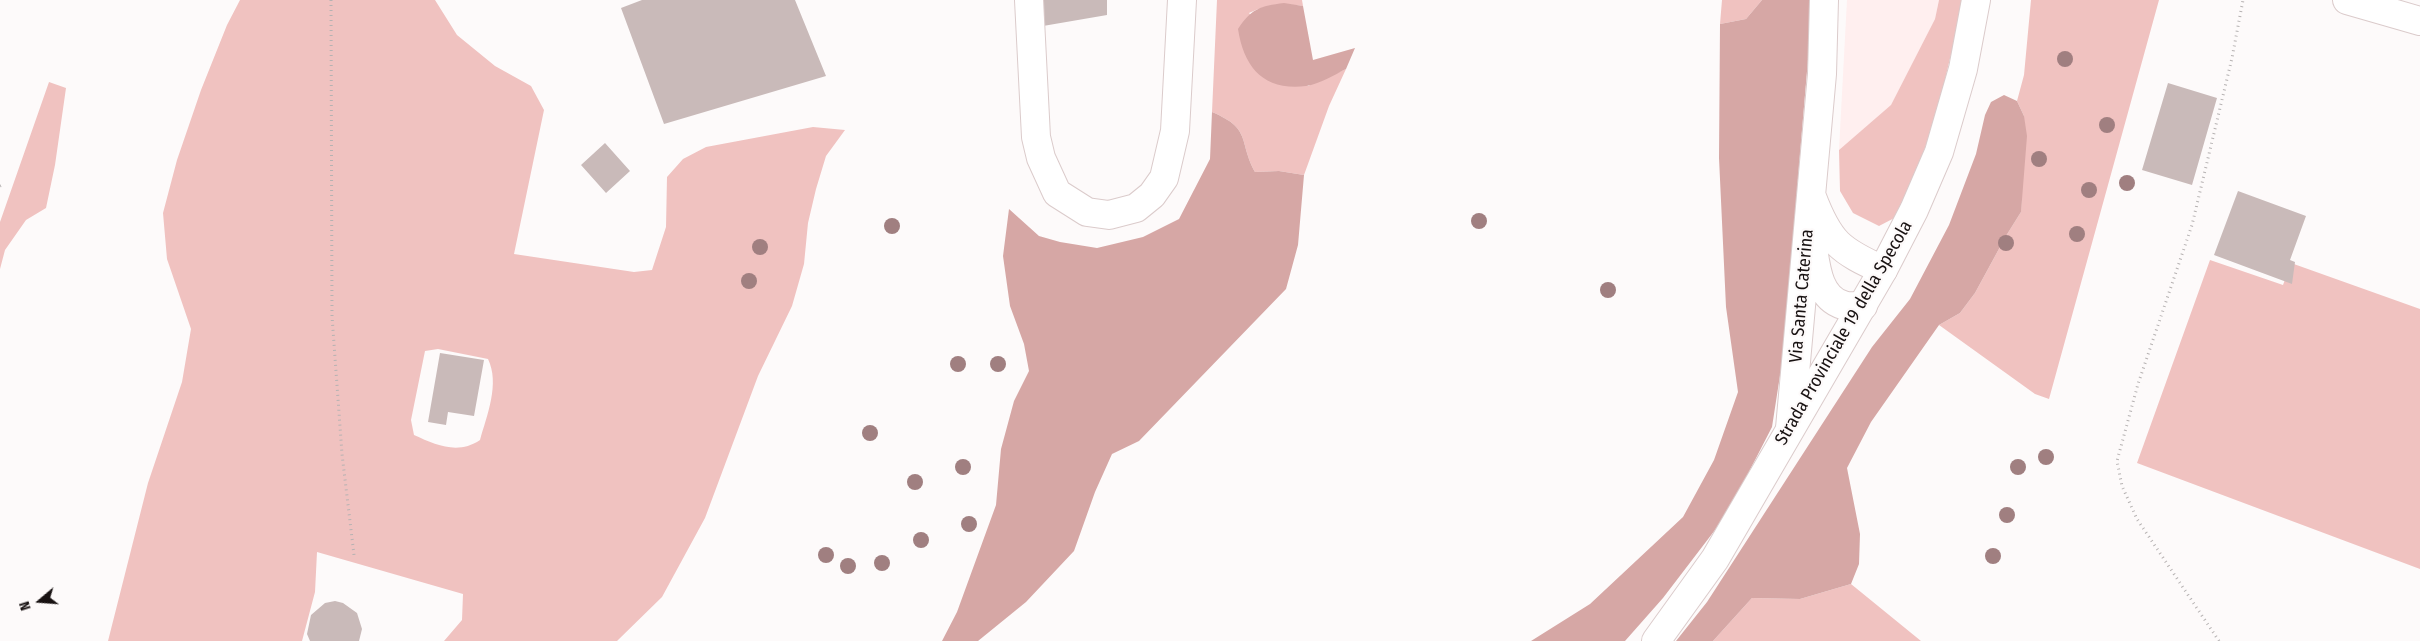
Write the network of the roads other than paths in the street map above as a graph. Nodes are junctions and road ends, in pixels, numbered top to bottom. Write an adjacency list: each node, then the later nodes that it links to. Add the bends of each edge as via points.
1 (1029, 0): 2 (street, via 1036,137 1041,158 1057,193 1087,212 1109,215 1136,208 1152,195 1164,178 1175,131)
2 (1182, 0)
3 (1824, 0): 7 (street, Via Santa Caterina, via 1822,74)
4 (1976, 0): 8 (street, Strada Provinciale 19 della Specola, via 1963,69 1939,152)
5 (2347, 0): 6 (street)
6 (2420, 21)
7 (1810, 194): 8 (street, Via Santa Caterina, via 1826,232 1840,247); 9 (street, Via Santa Caterina, via 1815,263 1826,293 1842,305); 10 (street, Via Santa Caterina)
8 (1883, 270): 9 (street, Strada Provinciale 19 della Specola)
9 (1863, 306): 10 (street, Strada Provinciale 19 della Specola)
10 (1790, 428): 11 (street, Strada Provinciale 19 della Specola, via 1715,559)
11 (1656, 641)

